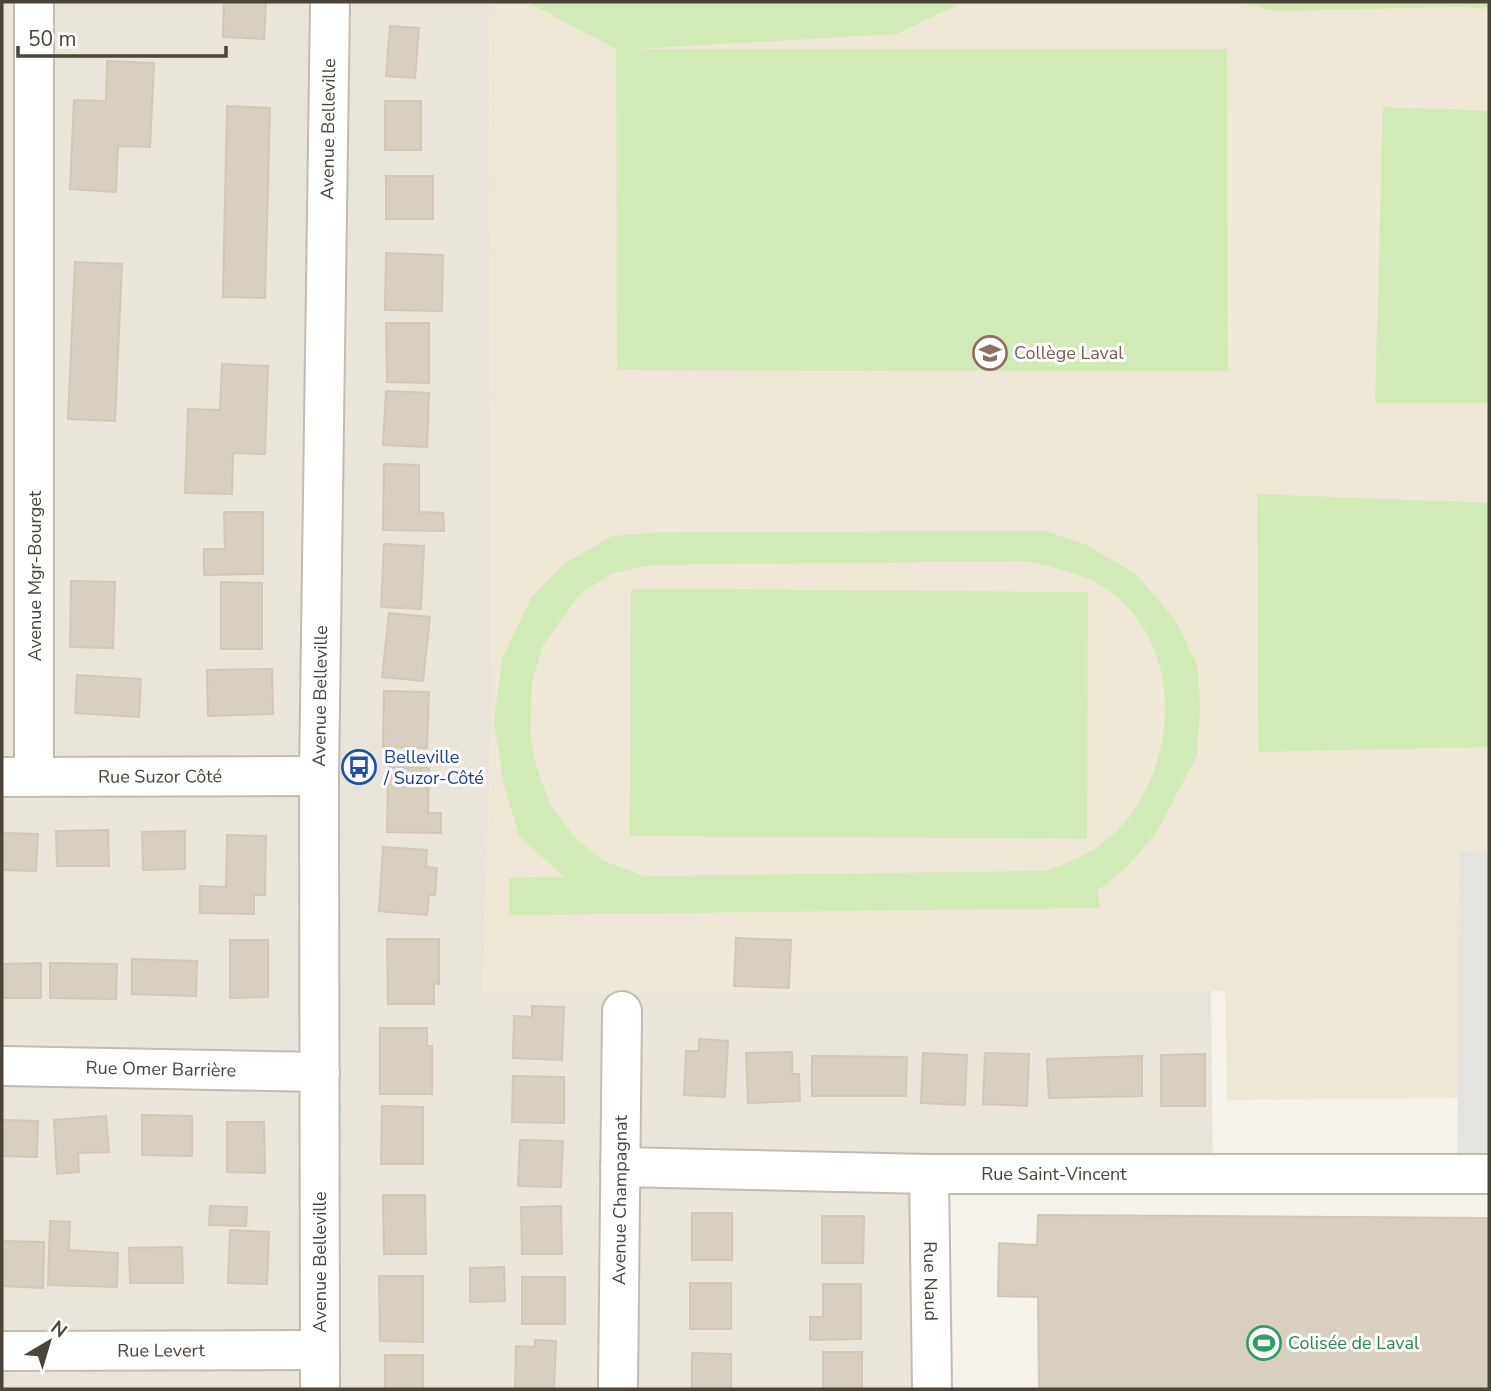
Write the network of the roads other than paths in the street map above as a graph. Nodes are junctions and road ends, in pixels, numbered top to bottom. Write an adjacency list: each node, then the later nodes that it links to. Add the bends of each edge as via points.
1 (34, 2): 3 (street, Avenue Mgr-Bourget)
2 (330, 2): 4 (street, Avenue Belleville)
3 (18, 375): 5 (street, Avenue Mgr-Bourget)
4 (319, 776): 5 (street, Rue Suzor Côté); 8 (street, Avenue Belleville)
5 (18, 777)
6 (622, 1011): 9 (street, Avenue Champagnat)
7 (2, 1066): 8 (street, Rue Omer Barrière)
8 (320, 1072): 12 (street, Avenue Belleville)
9 (620, 1167): 10 (street, Rue Saint-Vincent); 15 (street, Avenue Champagnat)
10 (929, 1174): 11 (street, Rue Saint-Vincent); 16 (street, Rue Naud)
11 (1489, 1174)
12 (320, 1350): 13 (street, Rue Levert); 14 (street, Avenue Belleville)
13 (2, 1351)
14 (320, 1389)
15 (618, 1389)
16 (932, 1389)

